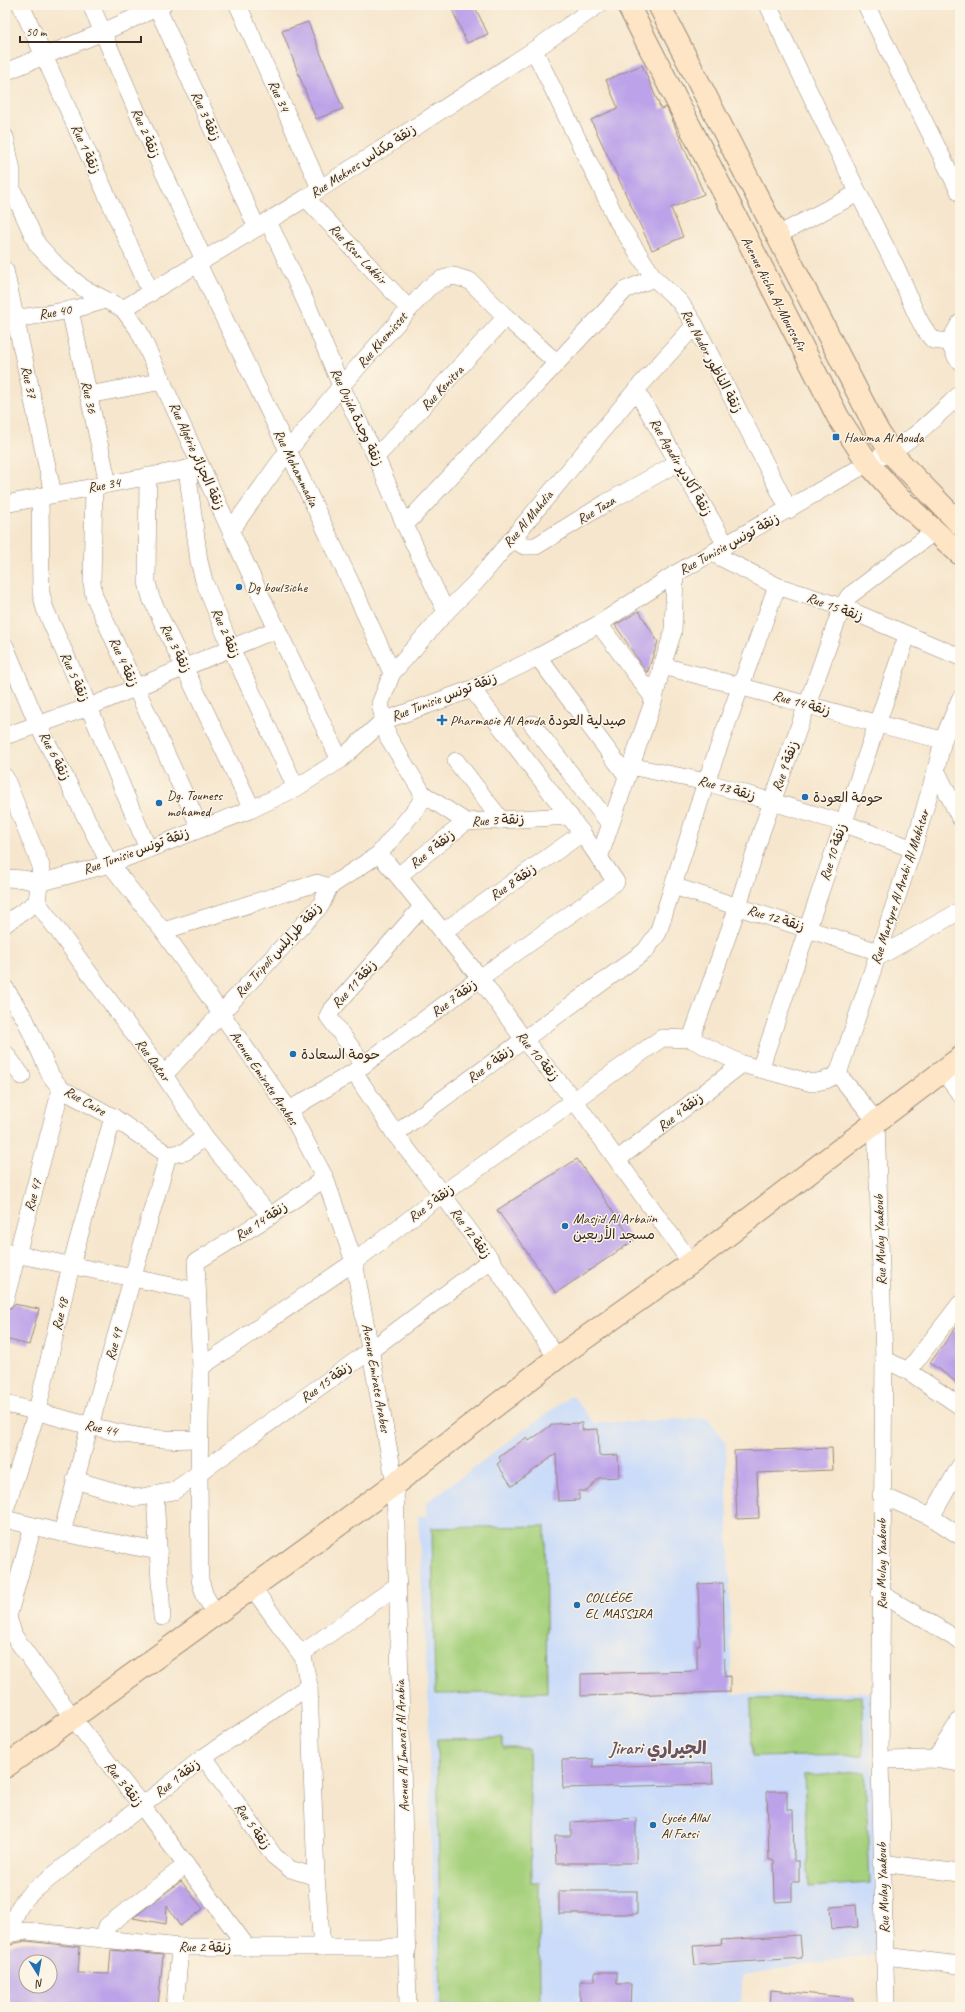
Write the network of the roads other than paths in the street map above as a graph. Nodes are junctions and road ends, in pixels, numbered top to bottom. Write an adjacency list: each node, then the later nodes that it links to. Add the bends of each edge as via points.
1 (21, 5): 12 (street, Rue 1 زنقة)
2 (91, 5): 10 (street, Rue 2 زنقة)
3 (238, 5): 15 (street, Rue 34)
4 (598, 5): 11 (street, Rue Meknes زنقة مكناس)
5 (628, 5): 46 (main road, Avenue Aicha Al-Moussafir, via 820,383 838,417)
6 (659, 5): 21 (main road, Avenue Aicha Al-Moussafir)
7 (768, 5): 17 (street)
8 (866, 5): 18 (street)
9 (159, 6): 10 (street); 20 (street, Rue 3 زنقة)
10 (103, 32): 12 (street); 22 (street, Rue 2 زنقة)
11 (534, 50): 15 (street, Rue Meknes زنقة مكناس); 24 (street, Rue Nador زنقة الناظور, via 618,222)
12 (44, 56): 13 (street); 25 (street, Rue 1 زنقة)
13 (5, 72)
14 (5, 137): 16 (street, via 12,171)
15 (320, 188): 19 (street, Rue Meknes زنقة مكناس)
16 (8, 189): 26 (street, via 44,254 83,288)
17 (858, 193): 21 (street); 34 (street, via 897,269 923,328 933,340)
18 (960, 193)
19 (306, 198): 20 (street, Rue Meknes زنقة مكناس); 28 (street, Rue Ksar Lakbir)
20 (262, 224): 22 (street, Rue Meknes زنقة مكناس); 38 (street, Rue Oujda زنقة وجدة, via 309,309)
21 (776, 236): 43 (main road, Avenue Aicha Al-Moussafir)
22 (201, 262): 25 (street, Rue Meknes زنقة مكناس); 42 (street, Rue Mohammadia)
23 (5, 270): 31 (street, Rue 37)
24 (654, 278): 33 (street, Rue Nador زنقة الناظور, via 680,302); 36 (street, via 625,290)
25 (151, 293): 27 (street, Rue Meknes زنقة مكناس)
26 (104, 300): 27 (street); 29 (street, Rue 40)
27 (123, 308): 37 (street, Rue Algérie زنقة الجزائر, via 138,329)
28 (409, 309): 30 (street, Rue Khemisset, via 428,288 442,279 454,276 470,281); 38 (street, Rue Khemisset)
29 (70, 310): 31 (street, Rue 40); 41 (street, Rue 36)
30 (506, 318): 36 (street); 44 (street, Rue Kenitra)
31 (10, 320): 50 (street, Rue 37)
32 (960, 323): 34 (street)
33 (695, 325): 39 (street, Rue Al Mahdia); 52 (street, Rue Nador زنقة الناظور)
34 (949, 342): 35 (street)
35 (960, 361)
36 (556, 362): 54 (street)
37 (163, 381): 41 (street); 47 (street, Rue Algérie زنقة الجزائر)
38 (341, 386): 42 (street, Rue Khemisset); 44 (street, Rue Oujda زنقة وجدة)
39 (636, 390): 45 (street, Rue Agadir زنقة أكادير); 57 (street, Rue Al Mahdia)
40 (960, 394): 43 (street, Rue Tunisie زنقة تونس, via 929,425)
41 (88, 395): 49 (street, Rue 36)
42 (287, 452): 55 (street, Rue Khemisset); 73 (street, Rue Mohammadia, via 348,574)
43 (891, 453): 46 (street, Rue Tunisie زنقة تونس); 53 (main road, Avenue Aicha Al-Moussafir)
44 (376, 457): 54 (street, Rue Oujda زنقة وجدة)
45 (679, 462): 57 (street, Rue Taza, via 536,546 524,546); 58 (street, Rue Agadir زنقة أكادير)
46 (868, 463): 52 (street, Rue Tunisie زنقة تونس); 56 (main road, Avenue Aicha Al-Moussafir, via 899,498)
47 (195, 467): 48 (street, Rue 34); 55 (street, Rue Algérie زنقة الجزائر); 68 (street, Rue 2 زنقة, via 199,561 204,581)
48 (148, 476): 49 (street, Rue 34); 72 (street, Rue 3 زنقة, via 148,590)
49 (101, 485): 50 (street, Rue 34); 75 (street, Rue 4 زنقة, via 92,591)
50 (47, 495): 51 (street, Rue 34); 80 (street, Rue 5 زنقة, via 42,601)
51 (5, 504)
52 (789, 510): 58 (street, Rue Tunisie زنقة تونس)
53 (960, 524)
54 (404, 525): 63 (street, Rue Oujda زنقة وجدة)
55 (231, 530): 65 (street, Rue Algérie زنقة الجزائر)
56 (935, 531): 59 (main road, Avenue Aicha Al-Moussafir); 62 (street, Rue 9 زنقة, via 849,596)
57 (512, 540): 63 (street, Rue Al Mahdia)
58 (719, 549): 60 (street, Rue Tunisie زنقة تونس); 61 (street, Rue 15 زنقة)
59 (960, 554)
60 (675, 574): 64 (street, Rue Tunisie زنقة تونس); 71 (street, via 673,632)
61 (778, 586): 62 (street, Rue 15 زنقة); 74 (street, Rue 6 زنقة)
62 (842, 607): 66 (street, Rue 15 زنقة); 79 (street, Rue 9 زنقة)
63 (446, 612): 73 (street, Rue Al Mahdia)
64 (599, 624): 69 (street, Rue Tunisie زنقة تونس); 77 (street)
65 (277, 629): 68 (street); 87 (street, Rue Algérie زنقة الجزائر)
66 (907, 636): 70 (street, Rue 15 زنقة); 84 (street, Rue 10 زنقة)
67 (5, 646): 83 (street, Rue 6 زنقة)
68 (231, 648): 72 (street); 93 (street, Rue 2 زنقة)
69 (538, 658): 76 (street, Rue Tunisie زنقة تونس); 90 (street)
70 (960, 658)
71 (662, 666): 74 (street, Rue 14 زنقة); 77 (street)
72 (185, 667): 75 (street); 96 (street, Rue 3 زنقة)
73 (392, 673): 81 (street, Rue Al Mahdia, via 380,704)
74 (742, 685): 79 (street, Rue 14 زنقة); 92 (street, Rue 6 زنقة)
75 (135, 687): 80 (street); 103 (street, Rue 4 زنقة)
76 (472, 689): 81 (street, Rue Tunisie زنقة تونس); 97 (street)
77 (654, 699): 90 (street)
78 (960, 699): 86 (street, Rue Martyre Al Arabi Al Mokhtar)
79 (807, 704): 84 (street, Rue 14 زنقة); 95 (street, Rue 9 زنقة)
80 (88, 707): 83 (street); 105 (street, Rue 5 زنقة)
81 (383, 721): 87 (street, Rue Tunisie زنقة تونس); 94 (street, Rue 3 زنقة, via 388,737)
82 (532, 724): 102 (street)
83 (38, 725): 85 (street); 109 (street, Rue 6 زنقة)
84 (876, 725): 86 (street, Rue 14 زنقة); 101 (street, Rue 10 زنقة)
85 (5, 736)
86 (943, 740): 89 (street, Rue Martyre Al Arabi Al Mokhtar)
87 (340, 760): 93 (street, Rue Tunisie زنقة تونس)
88 (456, 761): 99 (street)
89 (936, 770): 98 (street); 106 (street, Rue Martyre Al Arabi Al Mokhtar)
90 (628, 771): 92 (street, Rue 13 زنقة); 102 (street)
91 (5, 777): 112 (street, via 41,866)
92 (706, 782): 95 (street, Rue 13 زنقة); 113 (street, Rue 6 زنقة)
93 (296, 788): 96 (street, Rue Tunisie زنقة تونس)
94 (423, 794): 100 (street, Rue 3 زنقة); 107 (street, Rue Tripoli زنقة طرابلس, via 419,805)
95 (772, 801): 101 (street, Rue 13 زنقة); 116 (street, Rue 9 زنقة)
96 (252, 809): 103 (street, Rue Tunisie زنقة تونس)
97 (570, 816): 99 (street, Rue 3 زنقة); 104 (street)
98 (960, 818)
99 (501, 820): 100 (street, Rue 3 زنقة)
100 (466, 822): 110 (street, Rue 9 زنقة)
101 (843, 823): 106 (street, Rue 13 زنقة); 120 (street, Rue 10 زنقة)
102 (610, 824): 108 (street)
103 (200, 828): 105 (street, Rue Tunisie زنقة تونس)
104 (582, 833): 108 (street); 122 (street, Rue 8 زنقة)
105 (148, 849): 109 (street, Rue Tunisie زنقة تونس)
106 (913, 849): 123 (street, Rue Martyre Al Arabi Al Mokhtar)
107 (379, 854): 110 (street, Rue 10 زنقة); 114 (street, Rue Tripoli زنقة طرابلس)
108 (599, 858): 124 (street, Rue 7 زنقة, via 616,882)
109 (110, 864): 112 (street, Rue Tunisie زنقة تونس); 121 (street, Avenue Emirate Arabes)
110 (398, 876): 117 (street, Rue 10 زنقة)
111 (5, 878): 112 (street, Rue Tunisie زنقة تونس)
112 (39, 883): 115 (street)
113 (673, 886): 116 (street, Rue 12 زنقة); 128 (street, Rue 6 زنقة, via 658,933 645,951)
114 (329, 887): 121 (street, via 317,884); 126 (street, Rue Tripoli زنقة طرابلس, via 321,905)
115 (38, 902): 119 (street); 134 (street, Rue Qatar)
116 (738, 906): 120 (street, Rue 12 زنقة); 127 (street, Rue 9 زنقة)
117 (422, 907): 122 (street, Rue 10 زنقة); 132 (street, Rue 11 زنقة, via 328,1016)
118 (960, 911): 123 (street)
119 (5, 924)
120 (808, 928): 123 (street, Rue 12 زنقة); 133 (street, Rue 10 زنقة)
121 (163, 931): 126 (street, Avenue Emirate Arabes)
122 (443, 932): 124 (street, Rue 10 زنقة)
123 (878, 955): 135 (street, Rue Martyre Al Arabi Al Mokhtar)
124 (480, 978): 128 (street, Rue 10 زنقة); 132 (street, Rue 7 زنقة)
125 (7, 994): 137 (street, Rue Caire, via 25,1019 51,1076)
126 (220, 1014): 134 (street, Rue Tripoli زنقة طرابلس); 140 (street, Avenue Emirate Arabes)
127 (691, 1039): 130 (street); 139 (street, Rue 5 زنقة, via 662,1038)
128 (524, 1040): 139 (street, Rue 10 زنقة); 143 (street, Rue 6 زنقة)
129 (5, 1053): 136 (street)
130 (742, 1064): 133 (street); 146 (street, Rue 4 زنقة)
131 (952, 1065): 138 (street); 142 (main road)
132 (359, 1069): 140 (street, Rue 7 زنقة); 143 (street, Rue 12 زنقة)
133 (760, 1069): 135 (street, via 812,1083)
134 (164, 1074): 144 (street, Rue Qatar)
135 (838, 1074): 142 (street)
136 (22, 1076)
137 (61, 1089): 141 (street, Rue Caire); 150 (street, Rue 47)
138 (960, 1094)
139 (574, 1100): 146 (street, Rue 10 زنقة); 148 (street, Rue 5 زنقة)
140 (289, 1110): 147 (street, Avenue Emirate Arabes)
141 (113, 1117): 145 (street, Rue Caire); 154 (street, Rue 48)
142 (876, 1121): 153 (main road); 161 (street, Rue Mulay Yaakoub)
143 (395, 1134): 148 (street, Rue 12 زنقة)
144 (205, 1137): 145 (street, via 185,1152); 149 (street, Rue Qatar)
145 (168, 1155): 155 (street, Rue 49)
146 (618, 1160): 153 (street, Rue 10 زنقة)
147 (325, 1178): 149 (street, Rue 14 زنقة); 152 (street, Avenue Emirate Arabes)
148 (442, 1194): 151 (street, Rue 12 زنقة); 152 (street, Rue 5 زنقة)
149 (270, 1216): 156 (street, Rue 14 زنقة, via 196,1262)
150 (11, 1253): 154 (street); 157 (street, Rue 47)
151 (491, 1260): 159 (street, Rue 15 زنقة); 160 (street, Rue 12 زنقة)
152 (354, 1262): 159 (street, Avenue Emirate Arabes); 162 (street, Rue 5 زنقة)
153 (691, 1263): 160 (main road)
154 (71, 1265): 155 (street); 166 (street, Rue 48)
155 (132, 1278): 156 (street); 167 (street, Rue 49)
156 (197, 1291): 162 (street)
157 (5, 1300)
158 (960, 1304): 163 (street)
159 (371, 1350): 170 (street, Rue 15 زنقة); 172 (street, Avenue Emirate Arabes)
160 (556, 1358): 172 (main road)
161 (884, 1359): 163 (street); 174 (street, Rue Mulay Yaakoub)
162 (201, 1367): 168 (street)
163 (908, 1371): 165 (street)
164 (5, 1404): 166 (street, Rue 44)
165 (960, 1406)
166 (37, 1411): 167 (street, Rue 44); 175 (street, Rue 48)
167 (91, 1427): 168 (street, Rue 44, via 162,1439); 171 (street, Rue 49)
168 (199, 1439): 170 (street)
169 (960, 1466): 176 (street)
170 (198, 1475): 173 (street, Rue 15 زنقة, via 174,1491); 185 (street, via 200,1580 205,1596)
171 (75, 1480): 173 (street, Rue 15 زنقة, via 136,1498); 179 (street, Rue 49)
172 (395, 1484): 182 (street, Avenue Al Imarat Al Arabia); 183 (main road)
173 (155, 1495): 181 (street)
174 (881, 1495): 176 (street); 184 (street, Rue Mulay Yaakoub)
175 (5, 1510)
176 (931, 1517): 180 (street)
177 (5, 1519): 178 (street)
178 (33, 1526): 179 (street); 190 (street, Rue 3 زنقة, via 8,1617 14,1636)
179 (62, 1533): 181 (street)
180 (960, 1536)
181 (158, 1551): 186 (street)
182 (398, 1585): 188 (street); 208 (street, Avenue Al Imarat Al Arabia)
183 (252, 1587): 185 (main road); 188 (street)
184 (880, 1593): 187 (street); 195 (street, Rue Mulay Yaakoub)
185 (216, 1614): 190 (main road)
186 (162, 1617)
187 (960, 1641)
188 (301, 1654): 189 (street)
189 (308, 1686): 194 (street, Rue 1 زنقة); 202 (street)
190 (73, 1718): 197 (main road); 198 (street, Rue 3 زنقة)
191 (960, 1720): 193 (street)
192 (960, 1749): 193 (street)
193 (938, 1754): 195 (street); 196 (street)
194 (204, 1756): 198 (street, Rue 1 زنقة); 202 (street, Rue 5 زنقة, via 274,1856 290,1870)
195 (880, 1760): 199 (street, Rue Mulay Yaakoub)
196 (960, 1763)
197 (5, 1767)
198 (142, 1806): 200 (street, Rue 3 زنقة); 203 (street, Rue 1 زنقة, via 27,1896 16,1912)
199 (881, 1863): 201 (street); 209 (street, Rue Mulay Yaakoub)
200 (186, 1865): 204 (street, via 107,1926); 206 (street, Rue 3 زنقة)
201 (960, 1873)
202 (316, 1877): 207 (street)
203 (8, 1935): 204 (street, Rue 2 زنقة, via 27,1931)
204 (104, 1939): 205 (street, Rue 2 زنقة)
205 (180, 1947): 206 (street, Rue 2 زنقة); 211 (street)
206 (247, 1947): 207 (street, Rue 2 زنقة)
207 (322, 1947): 208 (street, Rue 2 زنقة)
208 (408, 1947): 212 (street, Avenue Al Imarat Al Arabia)
209 (885, 1956): 210 (street); 213 (street, Rue Mulay Yaakoub)
210 (960, 1965)
211 (175, 2007)
212 (408, 2007)
213 (886, 2007)

